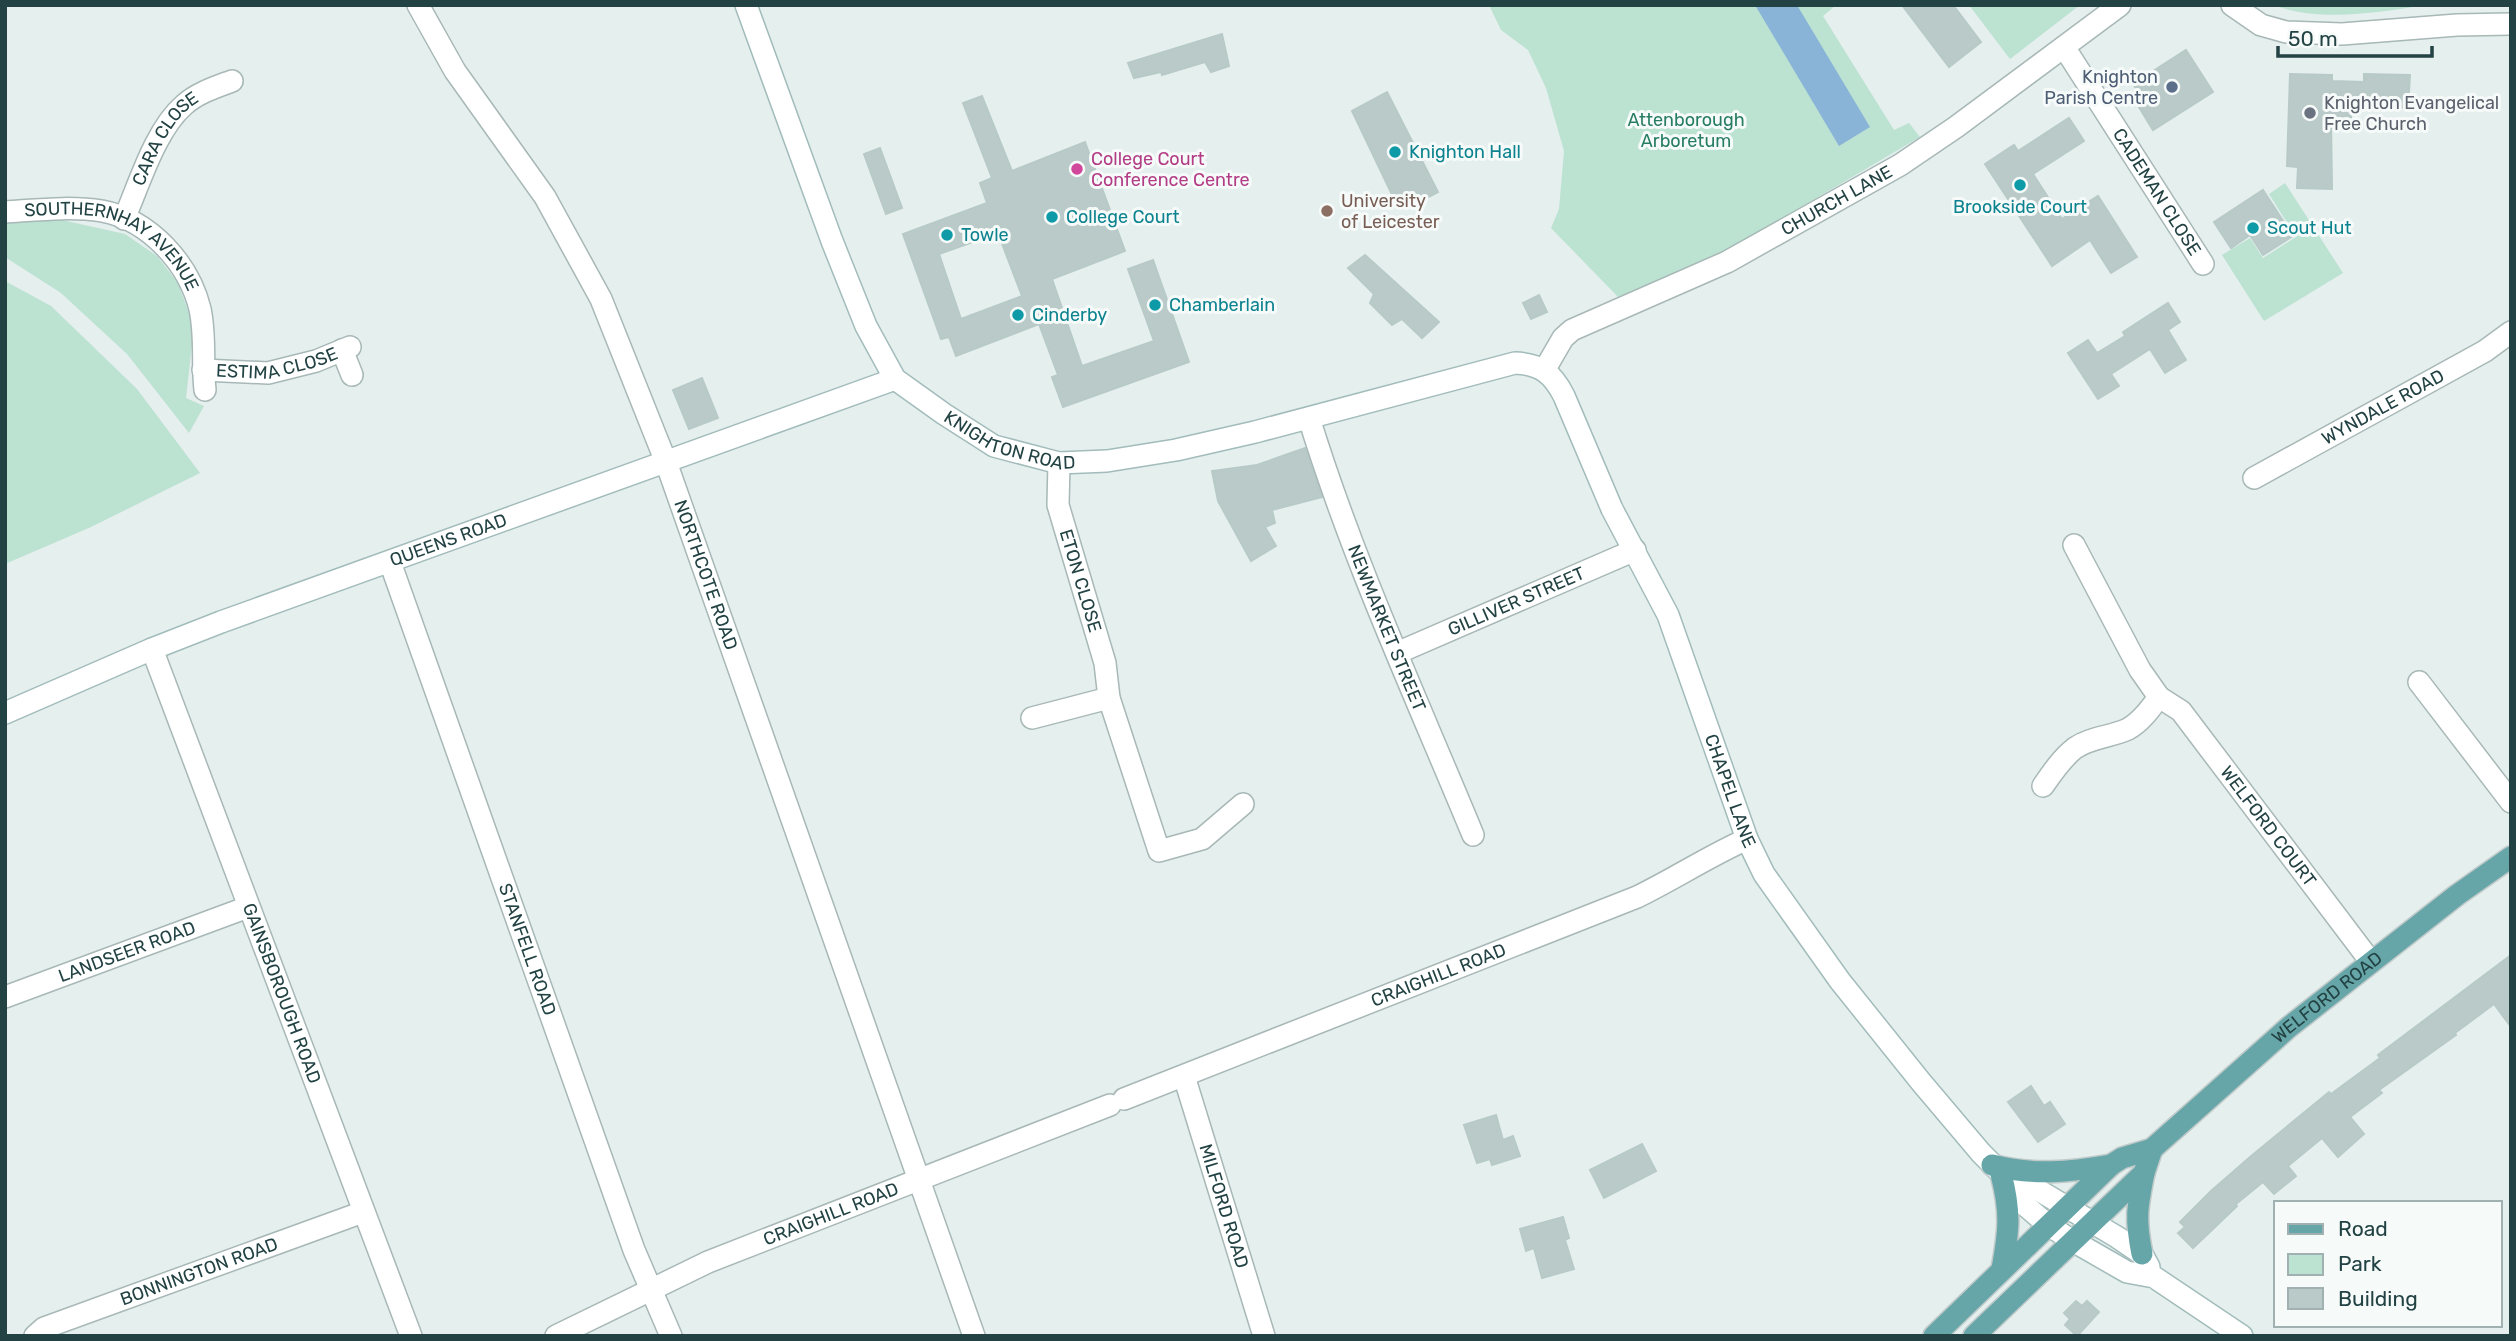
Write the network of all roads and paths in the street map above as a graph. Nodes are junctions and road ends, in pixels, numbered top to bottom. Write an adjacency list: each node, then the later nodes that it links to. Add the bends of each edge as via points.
1 (418, 5): 17 (street, NORTHCOTE ROAD, via 455,71 545,197 579,255)
2 (746, 5): 14 (street, KNIGHTON ROAD, via 866,326)
3 (2120, 5): 6 (street, CHURCH LANE)
4 (2232, 5): 5 (street, via 2261,25 2286,32 2342,34)
5 (2511, 24)
6 (2064, 47): 10 (street, CADEMAN CLOSE); 12 (street, CHURCH LANE, via 1900,164 1727,262 1572,330)
7 (232, 81): 9 (street, CARA CLOSE, via 184,104 169,121)
8 (5, 212): 9 (street, SOUTHERNHAY AVENUE, via 87,209)
9 (124, 219): 15 (street, SOUTHERNHAY AVENUE, via 171,252 191,286 203,328)
10 (2203, 264)
11 (2511, 332): 19 (street, WYNDALE ROAD, via 2486,351)
12 (1537, 366): 16 (street, KNIGHTON ROAD, via 1501,366); 21 (street, CHAPEL LANE, via 1555,379 1596,475)
13 (352, 375): 15 (street, ESTIMA CLOSE, via 346,349 268,373)
14 (895, 379): 17 (street, QUEENS ROAD); 18 (street, KNIGHTON ROAD, via 994,446)
15 (204, 380)
16 (1310, 418): 18 (street, KNIGHTON ROAD, via 1176,450); 24 (street, NEWMARKET STREET, via 1331,490)
17 (666, 462): 22 (street, QUEENS ROAD); 44 (street, NORTHCOTE ROAD)
18 (1059, 463): 27 (street, ETON CLOSE, via 1058,505 1105,663)
19 (2254, 478)
20 (2074, 545): 26 (street, WELFORD COURT)
21 (1635, 550): 24 (street, GILLIVER STREET); 34 (street, CHAPEL LANE, via 1668,615)
22 (390, 562): 23 (street, QUEENS ROAD); 53 (street, STANFELL ROAD)
23 (152, 649): 28 (street, QUEENS ROAD); 36 (street, GAINSBOROUGH ROAD)
24 (1397, 653): 33 (street, NEWMARKET STREET)
25 (2419, 682): 31 (street)
26 (2159, 697): 30 (street, via 2129,728 2075,748); 37 (street, WELFORD COURT, via 2181,710)
27 (1109, 698): 29 (street); 32 (street, ETON CLOSE, via 1159,851 1202,839)
28 (5, 713)
29 (1032, 718)
30 (2043, 786)
31 (2511, 802)
32 (1243, 804)
33 (1473, 835)
34 (1747, 839): 39 (street, CRAIGHILL ROAD, via 1637,897); 42 (street, CHAPEL LANE, via 1764,874 1840,981)
35 (2511, 857): 37 (main road, WELFORD ROAD)
36 (248, 907): 38 (street, LANDSEER ROAD); 46 (street, GAINSBOROUGH ROAD)
37 (2371, 962): 40 (main road, WELFORD ROAD, via 2289,1027)
38 (5, 997)
39 (1184, 1076): 44 (street, CRAIGHILL ROAD); 59 (street, MILFORD ROAD)
40 (2152, 1149): 41 (main road, WELFORD ROAD); 43 (main road, WELFORD ROAD)
41 (2111, 1165): 42 (main road); 45 (main road, WELFORD ROAD)
42 (2000, 1173): 45 (street); 48 (street, CHAPEL LANE, via 2020,1201); 51 (main road, via 2010,1220)
43 (2144, 1173): 47 (main road, WELFORD ROAD); 50 (main road, via 2136,1225)
44 (919, 1179): 53 (street, CRAIGHILL ROAD); 58 (street, NORTHCOTE ROAD)
45 (2067, 1208): 47 (street); 48 (main road, WELFORD ROAD)
46 (363, 1212): 54 (street, BONNINGTON ROAD, via 44,1328); 55 (street, GAINSBOROUGH ROAD)
47 (2092, 1223): 49 (main road, WELFORD ROAD); 50 (street)
48 (2048, 1226): 49 (street, CHAPEL LANE); 51 (main road, WELFORD ROAD)
49 (2073, 1241): 52 (street, CHAPEL LANE, via 2127,1272); 61 (main road, WELFORD ROAD)
50 (2142, 1254): 52 (street)
51 (2002, 1269): 60 (main road, WELFORD ROAD)
52 (2154, 1277): 62 (street)
53 (649, 1289): 56 (street, CRAIGHILL ROAD); 57 (street, STANFELL ROAD)
54 (35, 1336)
55 (411, 1336)
56 (556, 1336)
57 (671, 1336)
58 (974, 1336)
59 (1264, 1336)
60 (1934, 1336)
61 (1974, 1336)
62 (2242, 1336)

